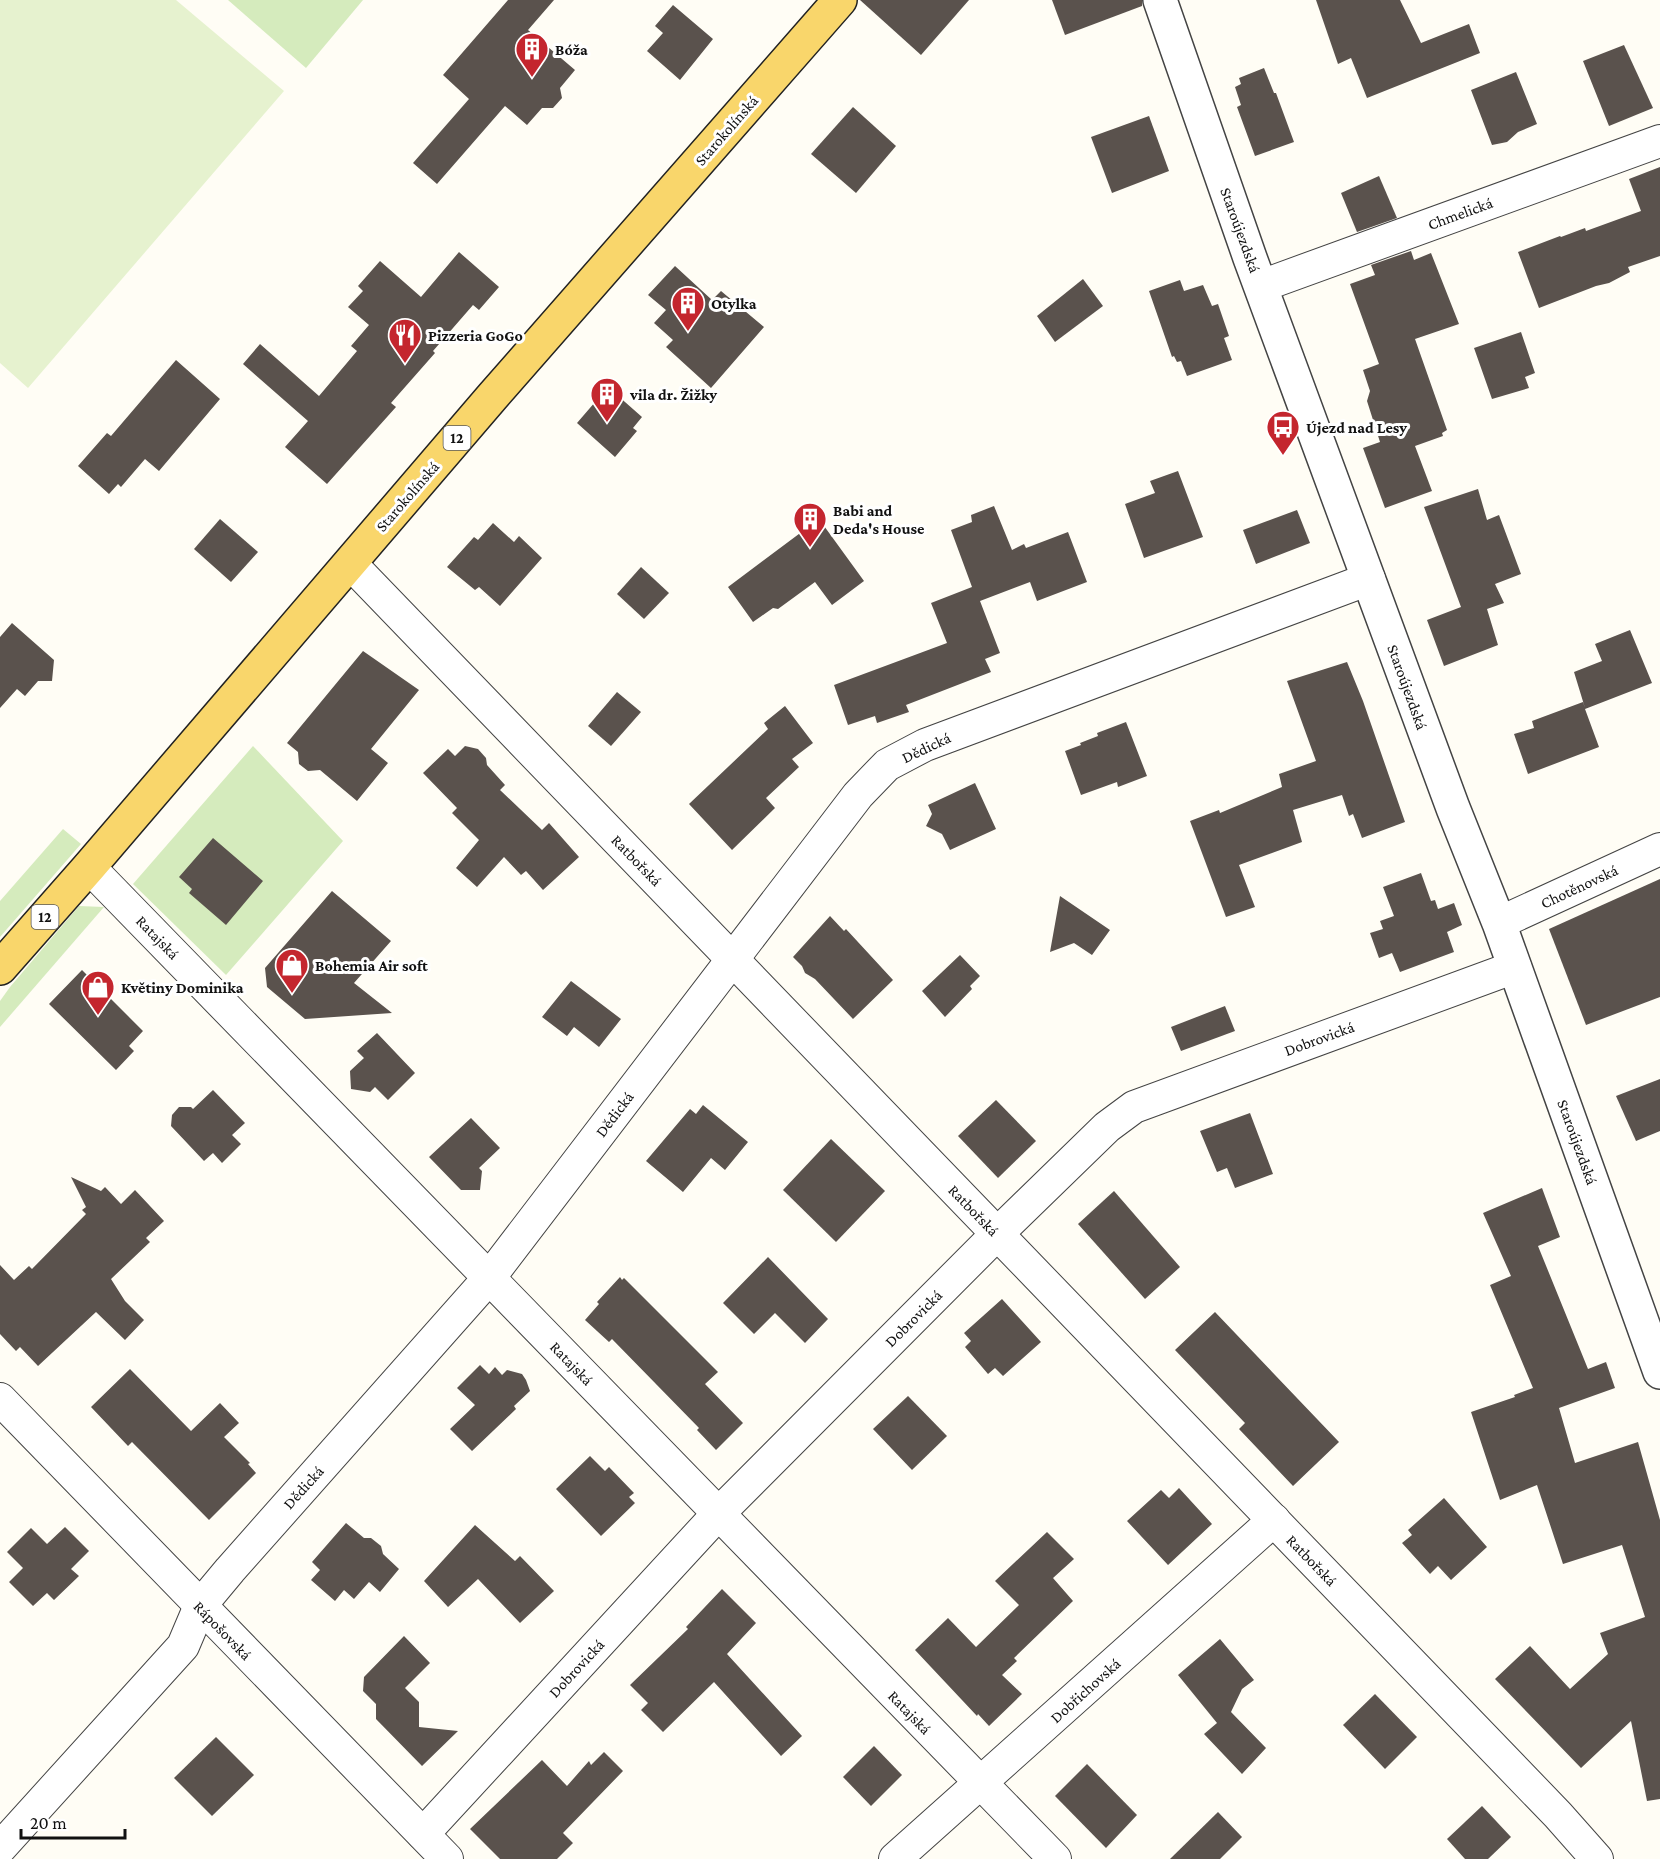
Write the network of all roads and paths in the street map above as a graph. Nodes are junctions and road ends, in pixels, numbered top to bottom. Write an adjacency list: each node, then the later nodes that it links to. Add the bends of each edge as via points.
1 (840, 0): 5 (main road, Starokolínská / 12)
2 (1160, 0): 4 (street, Staroújezdská)
3 (1660, 141): 4 (street, Chmelická)
4 (1261, 286): 6 (street, Staroújezdská)
5 (350, 563): 8 (main road, Starokolínská / 12); 10 (street, Ratbořská)
6 (1369, 579): 9 (street, Staroújezdská); 10 (street, Dědická, via 925,744 887,765 858,795)
7 (1660, 849): 9 (street, Chotěnovská)
8 (89, 867): 12 (main road, Starokolínská / 12); 14 (street, Ratajská)
9 (1499, 923): 11 (street, Staroújezdská)
10 (732, 959): 13 (street, Ratbořská); 14 (street, Dědická)
11 (1515, 967): 13 (street, Dobrovická, via 1134,1107 1107,1127); 15 (street, Staroújezdská)
12 (0, 968)
13 (997, 1234): 17 (street, Dobrovická); 18 (street, Ratbořská)
14 (489, 1278): 17 (street, Ratajská); 19 (street, Dědická)
15 (1660, 1372)
16 (0, 1399): 19 (street, Rápošovská)
17 (718, 1514): 20 (street, Ratajská); 21 (street, Dobrovická)
18 (1274, 1520): 20 (street, Dobřichovská); 26 (street, Ratbořská)
19 (200, 1606): 21 (street, Rápošovská); 22 (street, Dědická, via 183,1646)
20 (980, 1784): 24 (street, Dobřichovská); 25 (street, Ratajská)
21 (423, 1834): 23 (street, Rápošovská)
22 (0, 1848)
23 (447, 1859)
24 (895, 1859)
25 (1055, 1859)
26 (1597, 1859)

